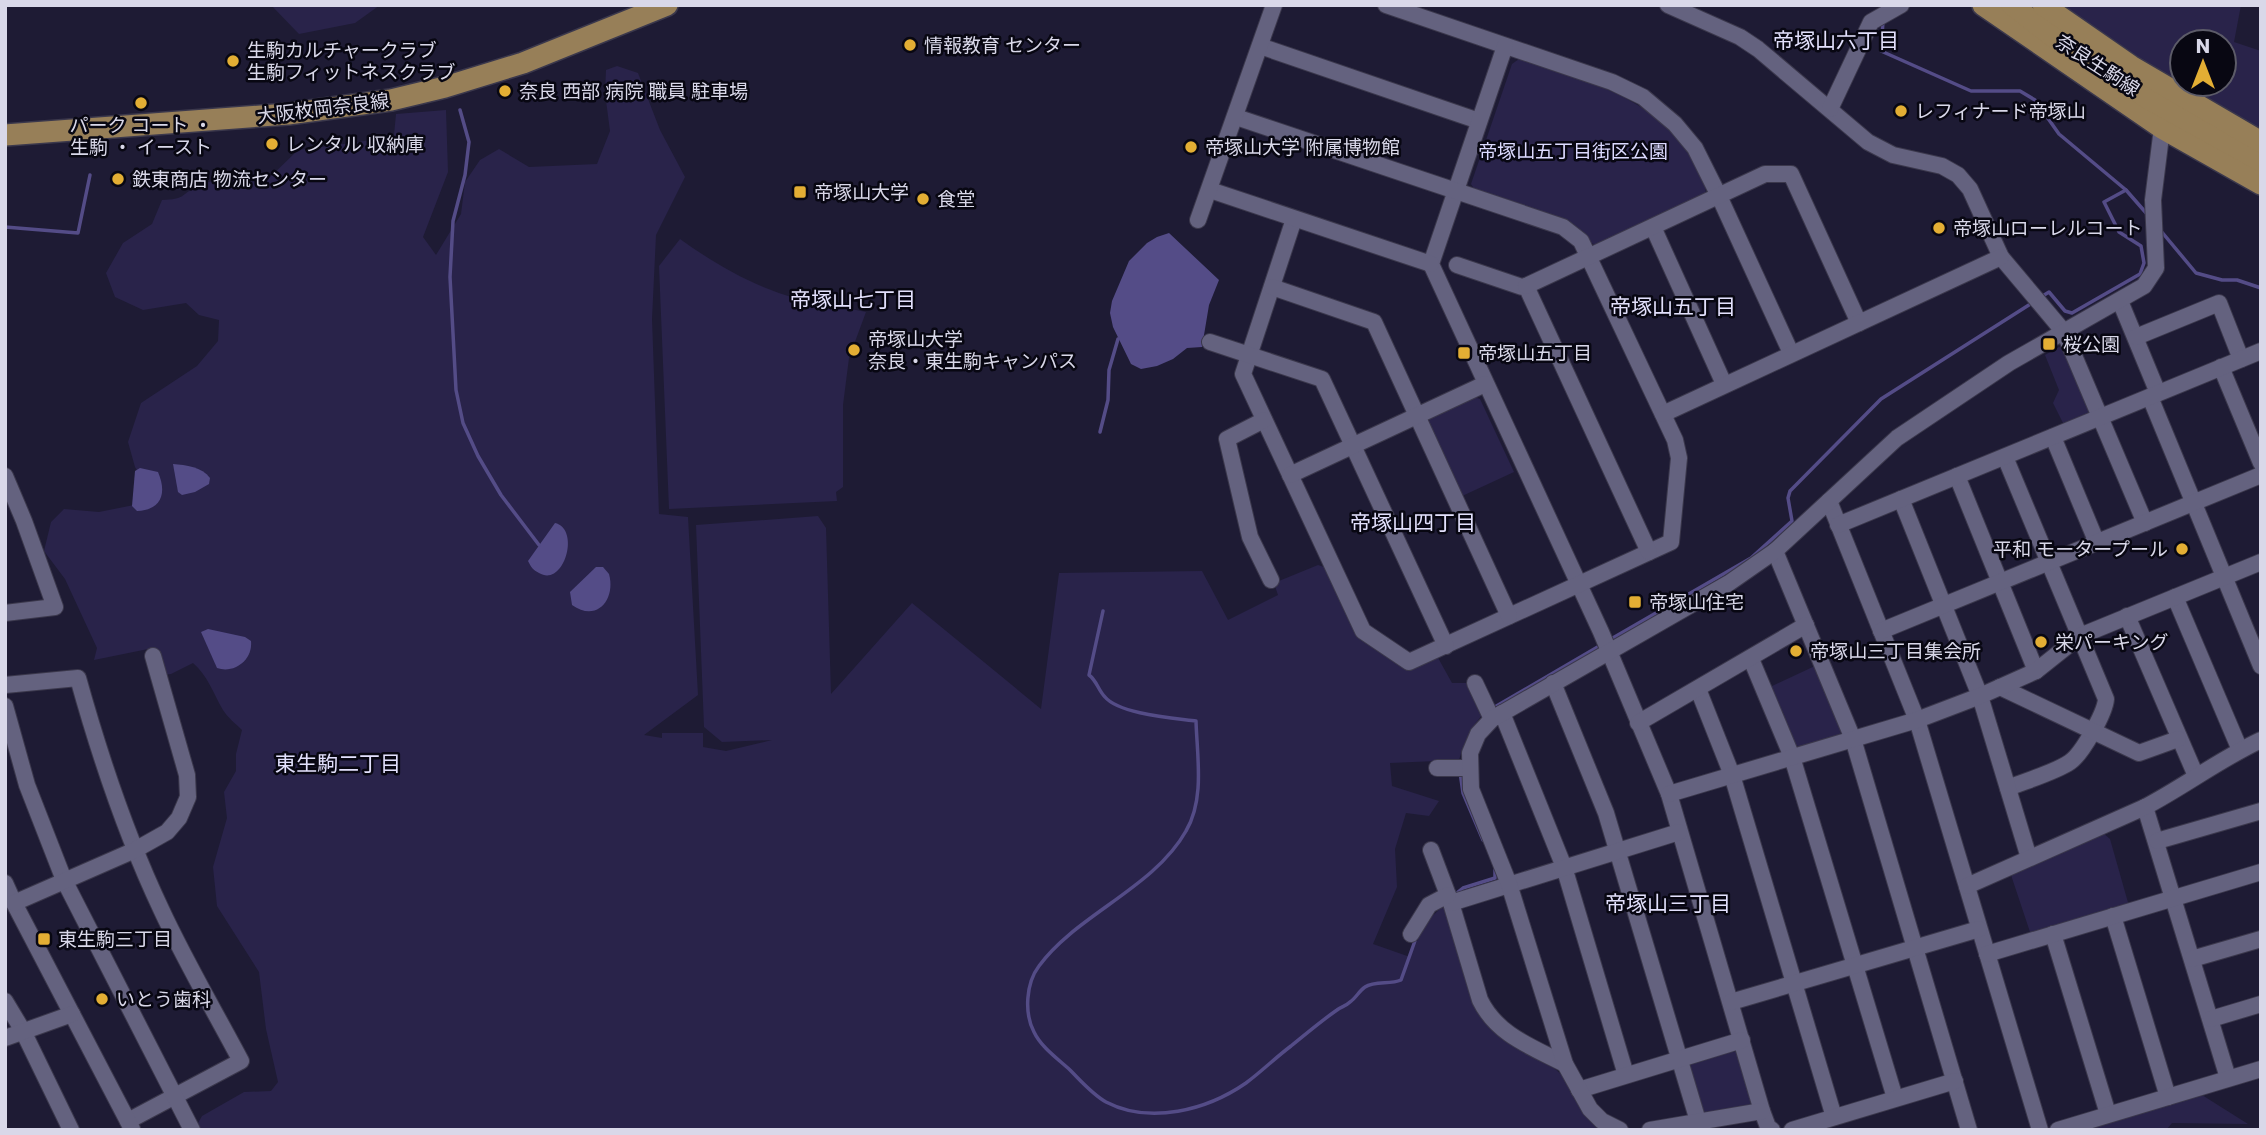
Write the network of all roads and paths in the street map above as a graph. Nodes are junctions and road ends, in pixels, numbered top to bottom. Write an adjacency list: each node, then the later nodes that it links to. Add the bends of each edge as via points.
1 (667, 5): 15 (main road, 大阪枚岡奈良線, via 523,63 391,100 288,114)
2 (1274, 5): 9 (street)
3 (1386, 5): 10 (street)
4 (1668, 5): 11 (street, via 1740,37)
5 (1901, 5): 11 (street, via 1871,22)
6 (1983, 5): 14 (main road)
7 (2012, 5): 17 (main road, 奈良生駒線, via 2060,42 2147,97)
8 (2043, 5): 16 (main road, 奈良生駒線, via 2131,66)
9 (1260, 46): 12 (street); 13 (street)
10 (1505, 46): 13 (street); 21 (street, via 1643,97 1695,148)
11 (1830, 109): 26 (street, via 1868,142 1893,155 1942,166 1958,175 1970,189)
12 (1236, 117): 19 (street); 20 (street)
13 (1479, 121): 20 (street)
14 (2162, 128): 18 (main road); 31 (street, via 2153,209 2156,268 2144,286)
15 (5, 135)
16 (2261, 142)
17 (2261, 161)
18 (2261, 184)
19 (1210, 190): 22 (street); 23 (street)
20 (1456, 191): 25 (street, via 1563,227 1581,241); 27 (street)
21 (1719, 196): 24 (street); 32 (street, via 1765,174 1791,174); 37 (street)
22 (1294, 219): 27 (street); 30 (street)
23 (1198, 220)
24 (1653, 227): 25 (street); 42 (street)
25 (1589, 256): 29 (street); 44 (street)
26 (2001, 257): 32 (street); 33 (street)
27 (1431, 264): 41 (street)
28 (1457, 265): 29 (street)
29 (1526, 286): 63 (street)
30 (1272, 287): 38 (street); 45 (street, via 1374,322)
31 (2120, 301): 33 (street); 34 (street)
32 (1858, 323): 37 (street)
33 (2064, 331): 46 (street); 57 (street, via 1897,438)
34 (2136, 337): 39 (street, via 2218,303); 43 (street)
35 (1210, 342): 38 (street)
36 (2261, 351): 39 (street)
37 (1791, 353): 42 (street)
38 (1250, 354): 47 (street, via 1243,374); 49 (street, via 1322,379)
39 (2241, 359): 40 (street)
40 (2221, 367): 43 (street); 51 (street)
41 (1485, 384): 45 (street); 69 (street)
42 (1724, 384): 44 (street)
43 (2154, 395): 46 (street); 58 (street)
44 (1663, 414): 63 (street, via 1679,458 1671,542)
45 (1416, 416): 49 (street); 73 (street)
46 (2102, 417): 48 (street); 59 (street)
47 (1264, 420): 52 (street); 67 (street, via 1227,439 1250,537)
48 (2053, 437): 50 (street); 61 (street)
49 (1353, 445): 52 (street); 78 (street)
50 (2004, 457): 55 (street); 65 (street)
51 (2261, 463)
52 (1290, 475): 78 (street, via 1363,631 1409,662)
53 (2261, 475): 58 (street)
54 (5, 476): 72 (street, via 55,607)
55 (1956, 476): 56 (street); 68 (street)
56 (1901, 499): 60 (street); 71 (street)
57 (1829, 501): 60 (street); 62 (street)
58 (2193, 503): 59 (street); 66 (street)
59 (2145, 523): 61 (street)
60 (1838, 525): 76 (street)
61 (2097, 543): 65 (street)
62 (1776, 551): 75 (street); 79 (street, via 1729,583)
63 (1649, 552): 69 (street)
64 (2261, 562): 66 (street)
65 (2049, 563): 68 (street); 77 (street)
66 (2225, 577): 70 (street); 82 (street)
67 (1271, 580)
68 (2001, 583): 71 (street); 83 (street)
69 (1579, 585): 73 (street); 79 (street)
70 (2175, 597): 74 (street); 98 (street)
71 (1944, 605): 76 (street); 89 (street)
72 (5, 613)
73 (1509, 616): 78 (street)
74 (2127, 616): 77 (street); 96 (street)
75 (1806, 625): 81 (street); 95 (street)
76 (1881, 631): 92 (street)
77 (2080, 636): 83 (street); 94 (street, via 2106,699)
78 (1446, 646)
79 (1609, 650): 85 (street); 93 (street)
80 (153, 656): 110 (street, via 187,775 188,797 167,832)
81 (1751, 659): 88 (street); 99 (street)
82 (2261, 666)
83 (2036, 671): 87 (street)
84 (1475, 683): 91 (street)
85 (1553, 683): 91 (street); 112 (street)
86 (5, 685): 110 (street, via 78,678)
87 (2000, 687): 89 (street); 94 (street)
88 (1698, 689): 93 (street); 102 (street)
89 (1980, 696): 92 (street); 104 (street)
90 (5, 706): 116 (street, via 27,785)
91 (1497, 716): 101 (street, via 1478,734); 114 (street)
92 (1917, 720): 95 (street); 119 (street)
93 (1639, 723): 105 (street)
94 (2093, 732): 96 (street, via 2139,752); 104 (street, via 2072,761)
95 (1853, 739): 99 (street); 128 (street)
96 (2178, 739): 103 (street)
97 (2261, 740): 98 (street)
98 (2240, 750): 103 (street)
99 (1792, 757): 102 (street); 131 (street)
100 (1437, 768): 101 (street)
101 (1469, 768): 118 (street, via 1471,789)
102 (1731, 775): 105 (street); 132 (street)
103 (2196, 776): 106 (street)
104 (2008, 788): 113 (street)
105 (1669, 794): 108 (street)
106 (2145, 807): 109 (street); 113 (street)
107 (2261, 811): 109 (street)
108 (1679, 832): 112 (street); 134 (street)
109 (2157, 841): 120 (street)
110 (135, 850): 116 (street); 148 (street, via 240,1060)
111 (1431, 850): 121 (street)
112 (1618, 851): 114 (street); 141 (street)
113 (2029, 858): 119 (street)
114 (1564, 867): 118 (street); 144 (street)
115 (2261, 872): 120 (street)
116 (64, 880): 122 (street); 148 (street)
117 (5, 883): 122 (street)
118 (1509, 884): 121 (street); 142 (street)
119 (1967, 886): 124 (street)
120 (2173, 898): 123 (street); 130 (street)
121 (1450, 899): 125 (street, via 1429,905); 142 (street, via 1487,1014 1508,1034)
122 (13, 903): 136 (street)
123 (2113, 916): 126 (street); 149 (street)
124 (1979, 929): 128 (street); 129 (street)
125 (1411, 934)
126 (2053, 934): 129 (street); 152 (street)
127 (2261, 939): 130 (street)
128 (1915, 948): 131 (street); 146 (street)
129 (1987, 954): 163 (street)
130 (2192, 959): 137 (street)
131 (1855, 966): 132 (street); 150 (street)
132 (1794, 984): 134 (street); 153 (street)
133 (5, 1000): 138 (street)
134 (1731, 1002): 140 (street)
135 (2261, 1004): 137 (street)
136 (72, 1014): 138 (street); 155 (street)
137 (2211, 1019): 145 (street)
138 (23, 1031): 139 (street); 156 (street)
139 (5, 1038)
140 (1742, 1040): 141 (street); 151 (street)
141 (1680, 1059): 144 (street); 154 (street)
142 (1565, 1064): 147 (street)
143 (2261, 1069): 145 (street)
144 (1626, 1075): 147 (street)
145 (2228, 1078): 149 (street)
146 (1955, 1082): 150 (street); 162 (street)
147 (1579, 1090): 158 (street, via 1590,1110)
148 (174, 1097): 155 (street); 157 (street)
149 (2168, 1097): 152 (street)
150 (1895, 1098): 153 (street)
151 (1762, 1111): 154 (street); 160 (street)
152 (2108, 1114): 164 (street)
153 (1834, 1117): 161 (street)
154 (1698, 1121): 159 (street)
155 (130, 1125)
156 (71, 1130)
157 (191, 1130)
158 (1620, 1130)
159 (1650, 1130)
160 (1772, 1130)
161 (1792, 1130)
162 (1969, 1130)
163 (2040, 1130)
164 (2058, 1130)

